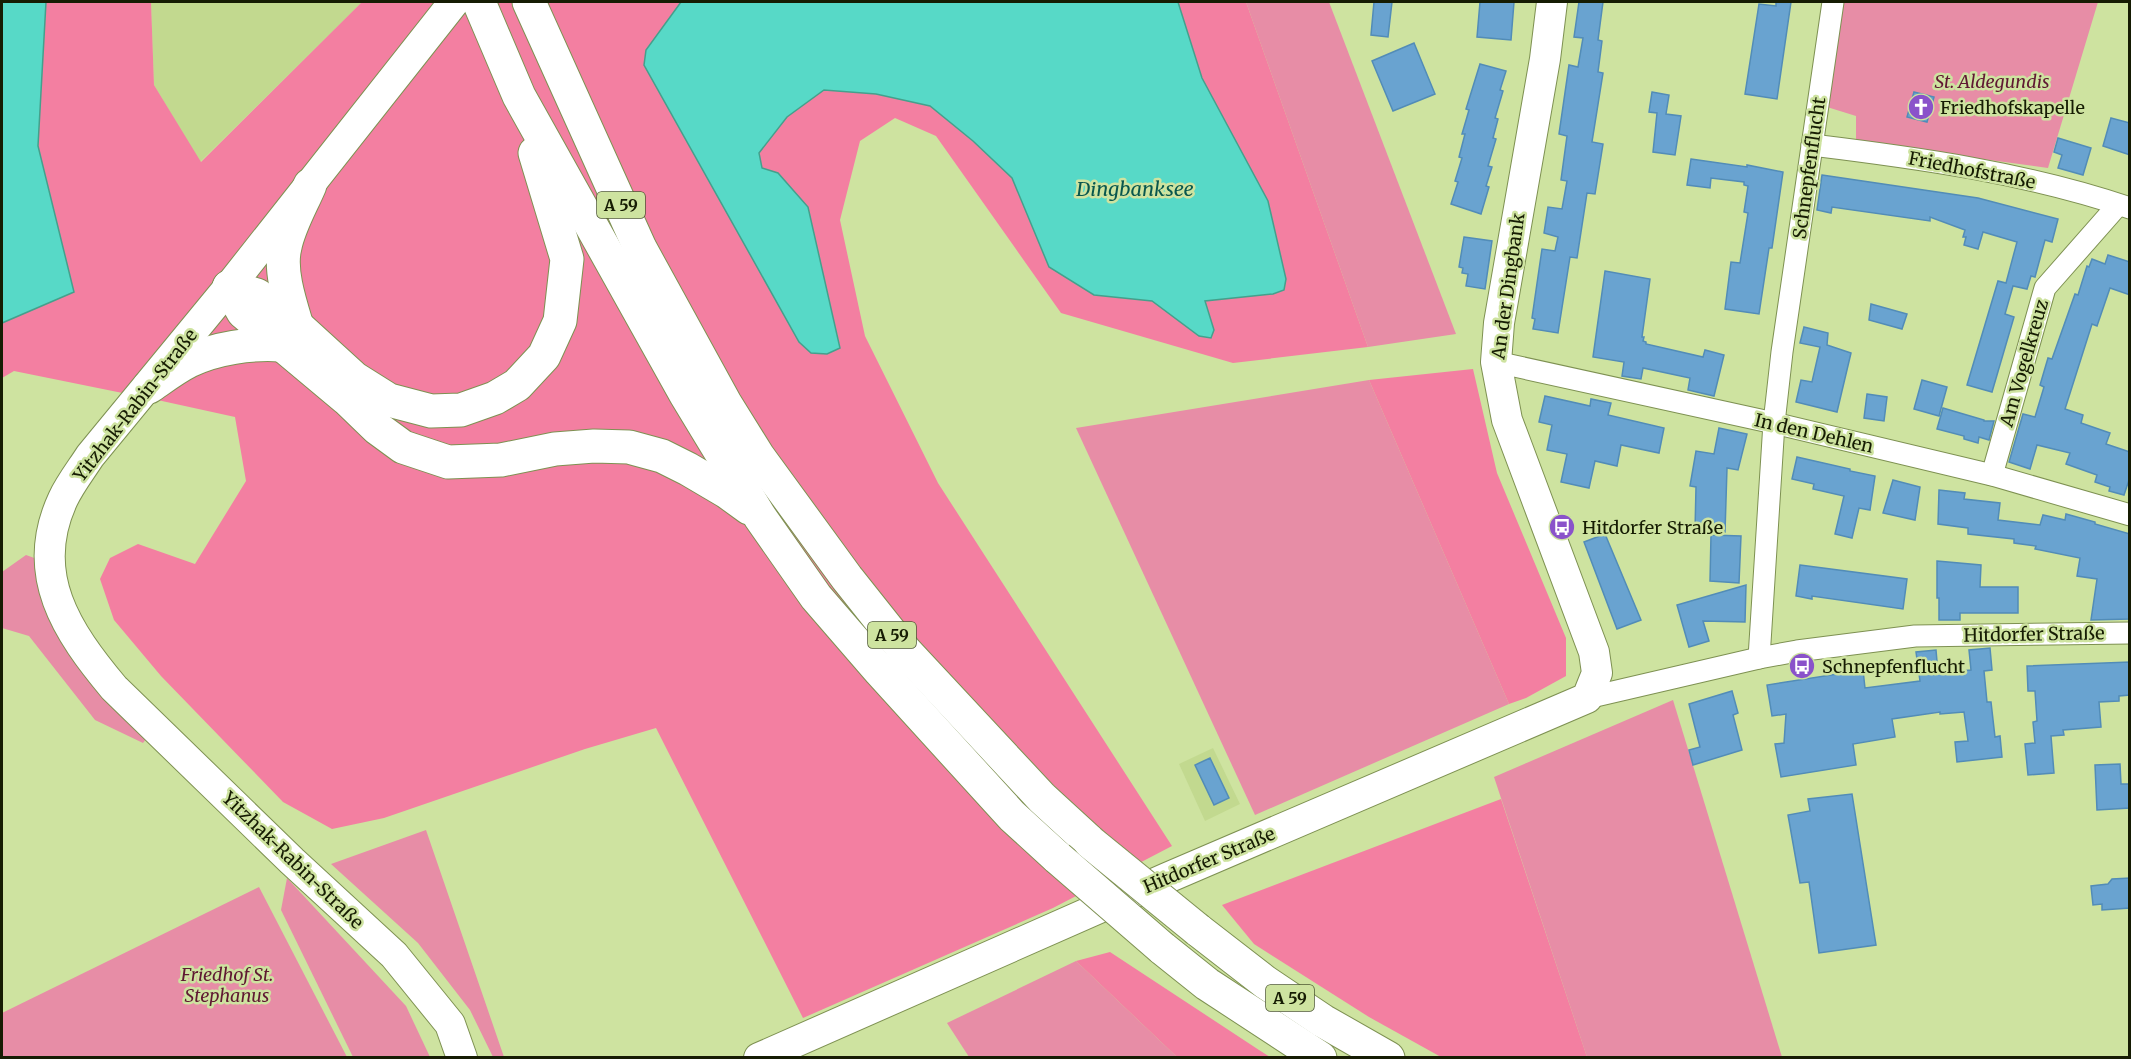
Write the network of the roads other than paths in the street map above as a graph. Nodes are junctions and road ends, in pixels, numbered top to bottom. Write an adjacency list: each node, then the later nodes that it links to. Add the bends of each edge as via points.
1 (479, 2): 6 (highway, A 59)
2 (529, 2): 24 (highway, A 59, bridge, via 640,248 725,403 758,456 905,651 1042,798 1090,842 1265,982)
3 (1552, 2): 12 (street, An der Dingbank, via 1499,323)
4 (1833, 2): 7 (street, Schnepfenflucht)
5 (445, 13): 8 (street, Yitzhak-Rabin-Straße)
6 (519, 96): 11 (highway, via 567,259 560,321 544,356 517,386 461,410 431,411 389,400); 17 (highway, A 59, via 686,395)
7 (1812, 145): 9 (street, Friedhofstraße, via 1938,162 2046,184); 14 (street, Schnepfenflucht)
8 (310, 185): 10 (street, Yitzhak-Rabin-Straße); 11 (highway, via 283,258)
9 (2124, 207): 15 (street, Am Vogelkreuz, via 2045,288)
10 (229, 287): 11 (highway, via 243,312); 13 (street, Yitzhak-Rabin-Straße)
11 (289, 336): 13 (highway, via 189,361); 17 (highway, via 347,399 403,447 448,462 501,460 555,449 629,447 662,456 688,469)
12 (1496, 362): 14 (street, In den Dehlen); 20 (street, An der Dingbank, via 1507,420 1594,652 1597,673)
13 (149, 387): 21 (street, Yitzhak-Rabin-Straße, via 90,456 57,515 50,562 55,597 63,617 76,641 114,688 394,956 450,1024)
14 (1774, 423): 15 (street, In den Dehlen); 19 (street, Schnepfenflucht)
15 (1992, 475): 16 (street, In den Dehlen)
16 (2130, 515)
17 (760, 516): 23 (highway, A 59, bridge, via 816,597 1012,816 1216,991)
18 (2130, 633): 19 (street, Hitdorfer Straße, via 1915,636)
19 (1759, 658): 20 (street, Hitdorfer Straße)
20 (1587, 698): 22 (street, Hitdorfer Straße)
21 (462, 1058)
22 (759, 1058)
23 (1320, 1058)
24 (1388, 1058)

